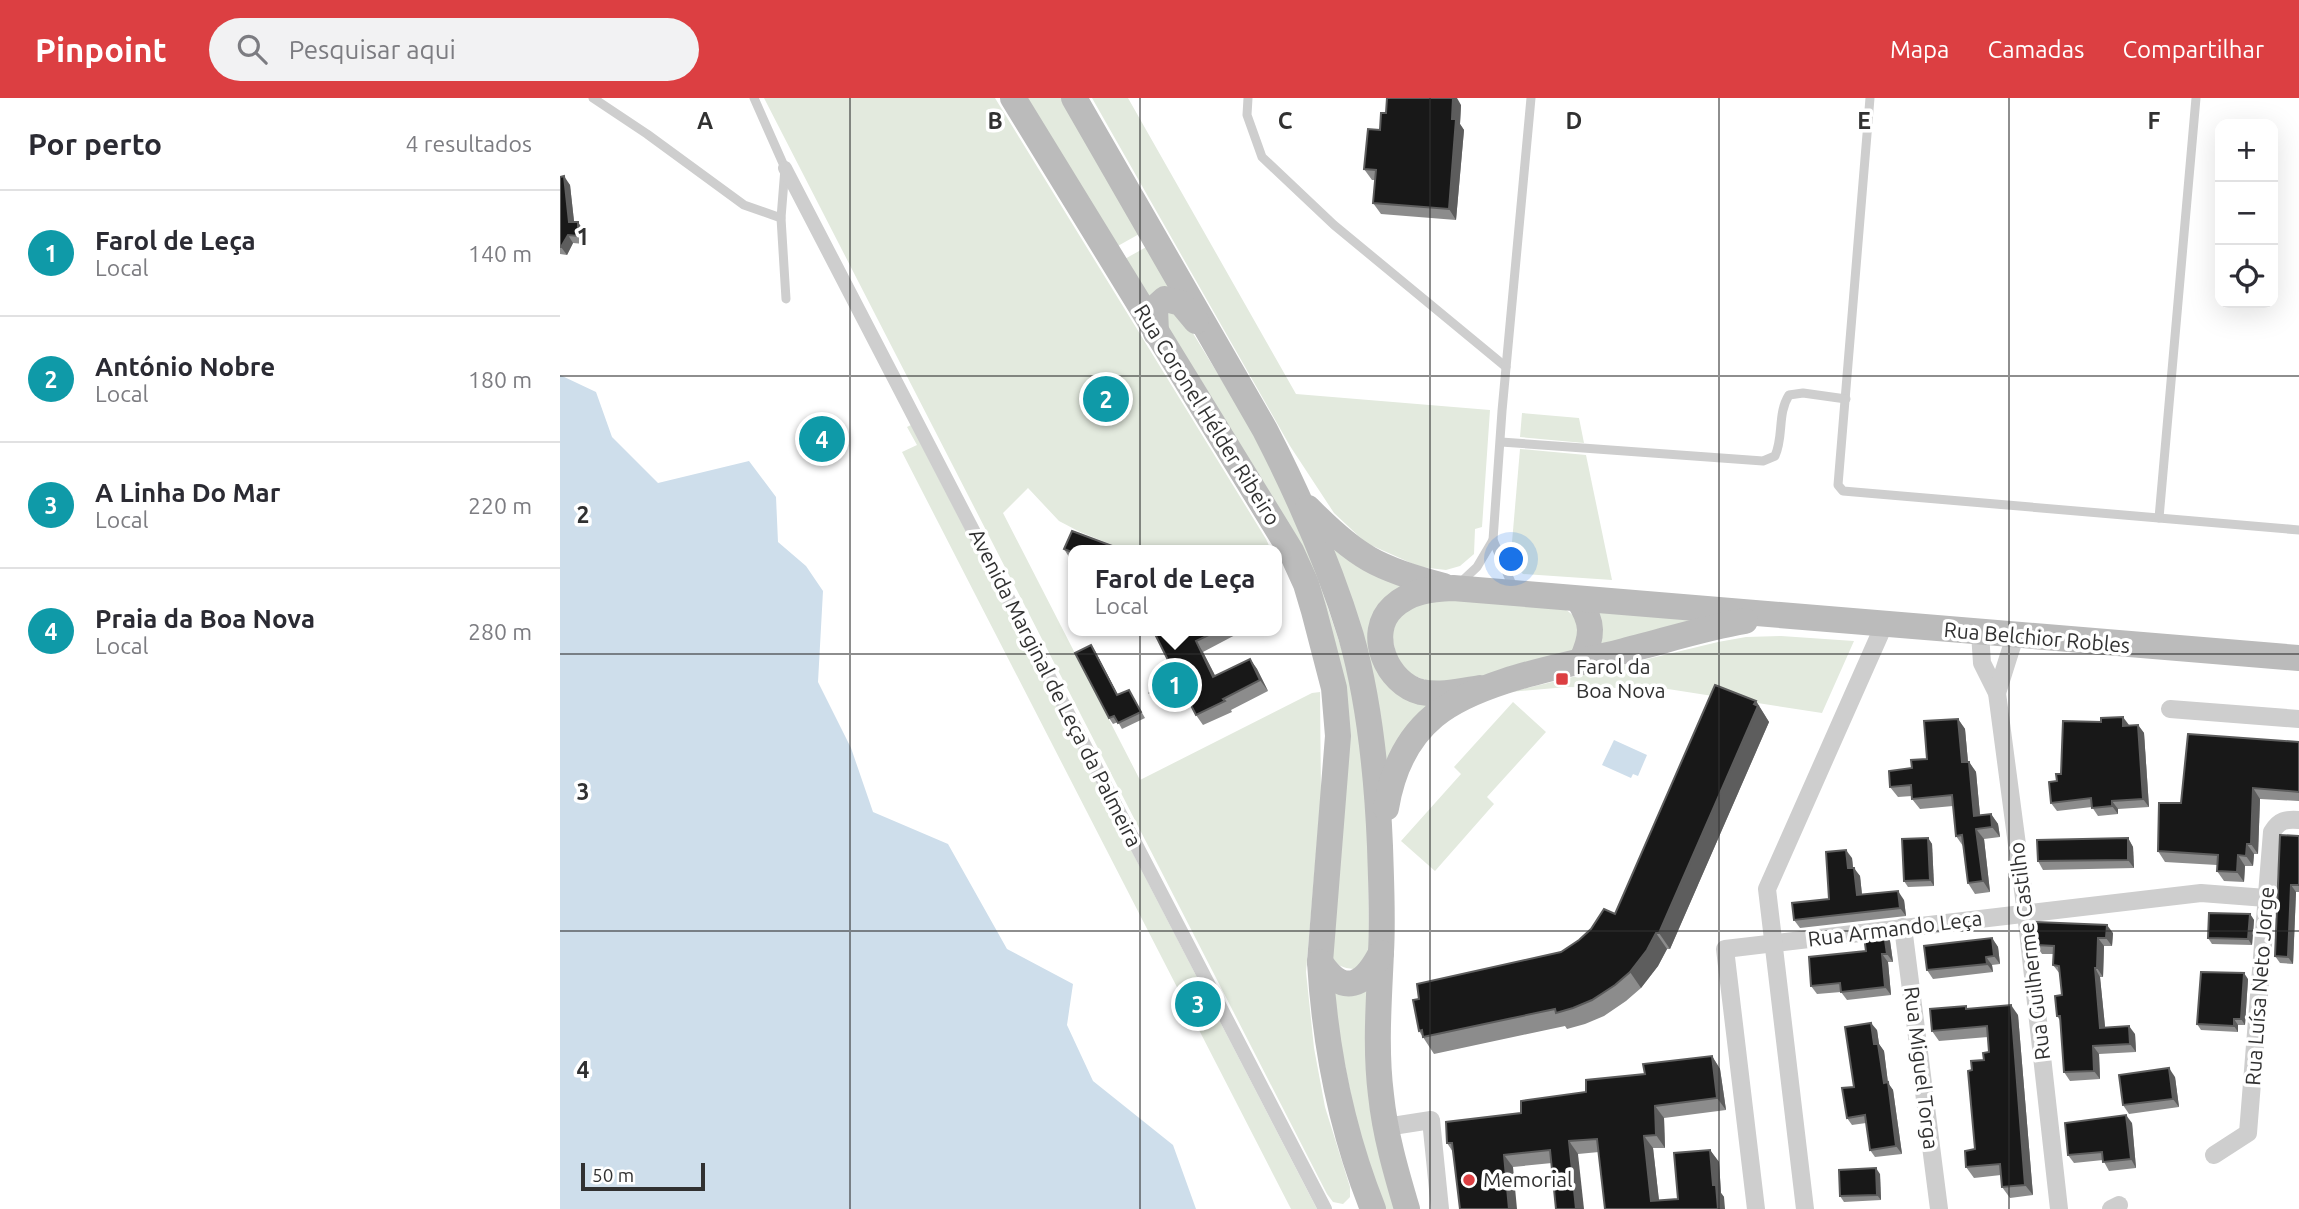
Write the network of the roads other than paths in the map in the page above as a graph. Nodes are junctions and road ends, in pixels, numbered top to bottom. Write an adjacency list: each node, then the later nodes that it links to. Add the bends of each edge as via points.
1 (593, 98): 10 (lane, via 744,205)
2 (754, 98): 9 (lane)
3 (1013, 98): 12 (main road, Rua Coronel Hélder Ribeiro)
4 (1074, 98): 13 (main road, Rua Coronel Hélder Ribeiro)
5 (1248, 98): 14 (lane, via 1247,115 1262,156 1334,225)
6 (1531, 98): 14 (lane)
7 (1870, 98): 15 (lane)
8 (2196, 98): 18 (lane)
9 (785, 168): 10 (lane); 44 (street, Avenida Marginal de Leça da Palmeira)
10 (781, 218): 11 (lane)
11 (786, 299)
12 (1156, 333): 13 (main road, via 1155,308 1165,299 1181,303); 41 (main road, Rua Coronel Hélder Ribeiro, via 1291,551 1314,611 1334,688 1338,736)
13 (1211, 339): 17 (main road, Rua Coronel Hélder Ribeiro)
14 (1506, 367): 16 (lane)
15 (1846, 399): 16 (lane, via 1803,393 1789,396 1782,406 1780,445 1775,456 1763,461); 18 (lane, via 1838,467 1838,485 1843,491)
16 (1501, 442): 20 (lane)
17 (1301, 501): 21 (main road, Rua Belchior Robles, via 1346,545 1372,562); 35 (main road, Rua Coronel Hélder Ribeiro, via 1351,638 1373,749)
18 (2159, 518): 19 (lane)
19 (2299, 530)
20 (1493, 540): 21 (lane, via 1477,567); 22 (lane, via 1510,584)
21 (1453, 588): 22 (main road, Rua Belchior Robles); 30 (main road, Rua Belchior Robles, via 1425,590 1391,608 1380,632 1381,648 1394,676 1421,692)
22 (1519, 593): 23 (main road, Rua Belchior Robles)
23 (1578, 599): 24 (main road, Rua Belchior Robles); 29 (main road, via 1589,617 1590,643)
24 (1776, 616): 25 (main road, Rua Belchior Robles); 29 (main road, Rua Belchior Robles)
25 (1884, 625): 26 (main road, Rua Belchior Robles); 39 (street, via 1767,889)
26 (1980, 633): 27 (main road, Rua Belchior Robles); 31 (street, Rua Guilherme Castilho, via 1982,663)
27 (2015, 636): 28 (main road, Rua Belchior Robles); 31 (street, Rua Guilherme Castilho)
28 (2299, 658)
29 (1581, 662): 30 (main road, Rua Belchior Robles)
30 (1480, 688): 35 (main road, Rua Belchior Robles, via 1434,716 1411,739 1390,781)
31 (1997, 693): 37 (street, Rua Guilherme Castilho)
32 (2170, 709): 33 (street)
33 (2299, 719)
34 (2299, 820): 36 (street, Rua Luísa Neto Jorge, via 2277,823 2272,832)
35 (1380, 845): 40 (main road, Rua Coronel Hélder Ribeiro)
36 (2266, 898): 37 (street, Rua Armando Leça, via 2201,893); 43 (street, Rua Luísa Neto Jorge, via 2248,1133)
37 (2026, 913): 38 (street, Rua Armando Leça); 51 (street, Rua Guilherme Castilho)
38 (1903, 927): 39 (street, Rua Armando Leça); 50 (street, Rua Miguel Torga)
39 (1774, 943): 48 (street, Rua Armando Leça, via 1725,949); 49 (street)
40 (1381, 951): 41 (main road, via 1373,970 1359,982 1330,977); 42 (main road, Rua Coronel Hélder Ribeiro, via 1378,1025)
41 (1320, 962): 45 (main road, Rua Coronel Hélder Ribeiro, via 1335,1088 1352,1155)
42 (1386, 1127): 46 (main road, Rua Coronel Hélder Ribeiro); 47 (street, via 1430,1120)
43 (2214, 1155)
44 (1325, 1209)
45 (1373, 1209)
46 (1407, 1209)
47 (1440, 1209)
48 (1756, 1209)
49 (1805, 1209)
50 (1939, 1209)
51 (2059, 1209)

